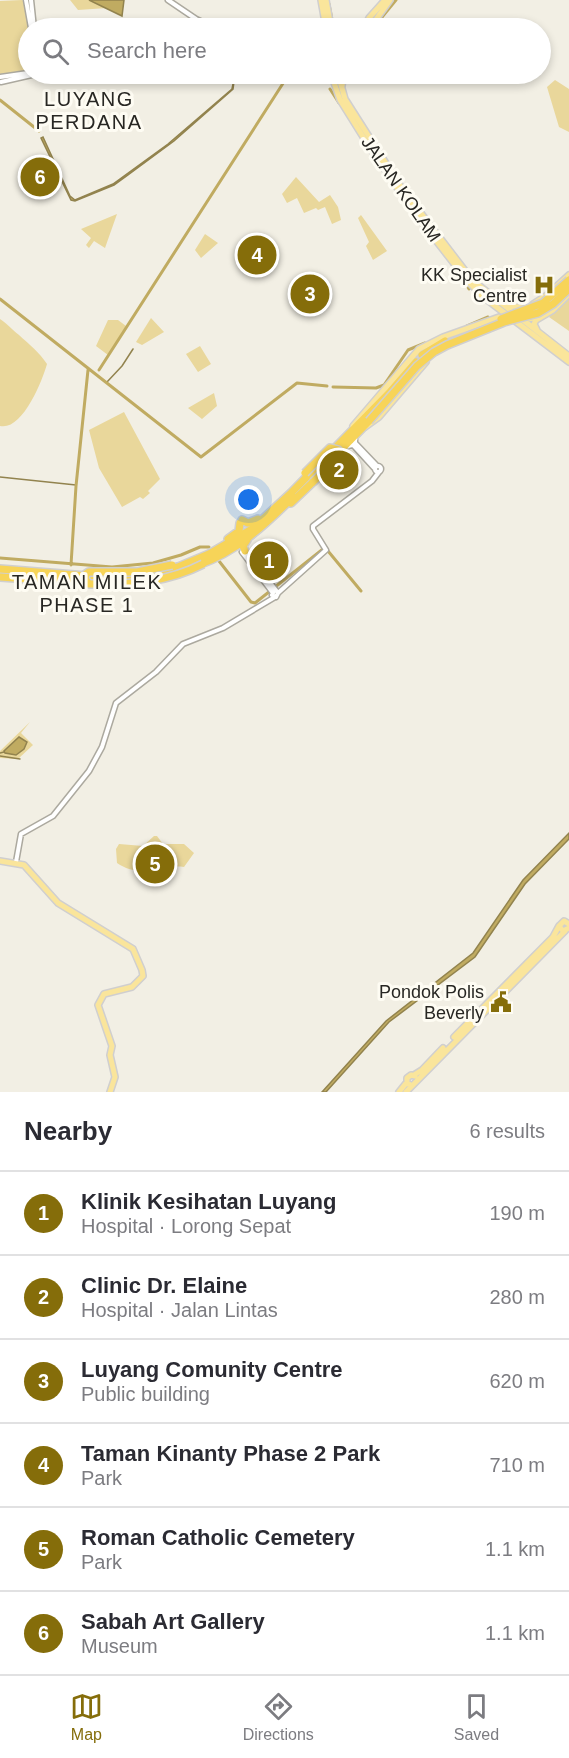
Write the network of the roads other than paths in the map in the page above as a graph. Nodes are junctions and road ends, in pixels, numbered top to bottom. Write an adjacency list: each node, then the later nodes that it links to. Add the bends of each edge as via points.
1 (26, 0): 7 (street)
2 (31, 0): 8 (street)
3 (168, 0): 9 (street)
4 (321, 0): 10 (main road)
5 (326, 0): 11 (main road)
6 (388, 0): 12 (main road); 13 (main road)
7 (30, 18)
8 (32, 18)
9 (195, 18)
10 (324, 18)
11 (329, 18)
12 (369, 18)
13 (376, 18)
14 (18, 76): 16 (street)
15 (18, 77): 16 (street)
16 (0, 80)
17 (337, 84): 21 (main road, JALAN KOLAM, via 340,100)
18 (339, 84): 20 (main road, JALAN KOLAM)
19 (342, 84): 20 (main road)
20 (343, 93): 21 (main road, JALAN KOLAM)
21 (395, 181): 22 (main road, JALAN KOLAM); 23 (main road, JALAN KOLAM)
22 (417, 210): 23 (main road); 29 (main road, JALAN KOLAM, via 473,280)
23 (423, 224): 28 (main road, JALAN KOLAM, via 466,279)
24 (569, 275): 30 (main road)
25 (569, 280): 44 (highway, bridge, via 537,306 433,347)
26 (569, 289): 44 (highway, bridge, via 538,313 490,327 434,352)
27 (569, 294): 33 (main road, via 553,310)
28 (489, 301): 29 (main road, JALAN KOLAM); 37 (main road, via 492,316)
29 (498, 304): 31 (main road); 32 (main road, JALAN KOLAM); 34 (main road)
30 (532, 304): 31 (main road); 33 (main road, via 525,313)
31 (522, 308): 32 (main road)
32 (509, 313): 34 (main road); 35 (main road, JALAN KOLAM)
33 (538, 317): 35 (main road); 39 (main road, via 534,324)
34 (493, 320): 37 (main road)
35 (519, 321): 36 (main road, JALAN KOLAM); 38 (main road, JALAN KOLAM); 43 (main road, via 442,349)
36 (531, 327): 38 (main road); 39 (main road, JALAN KOLAM)
37 (454, 333): 41 (main road, via 422,347)
38 (534, 335): 42 (main road, JALAN KOLAM)
39 (542, 335): 40 (main road, JALAN KOLAM)
40 (569, 356)
41 (409, 361): 43 (main road, via 420,359); 44 (main road, via 357,421)
42 (569, 362)
43 (418, 372): 44 (main road, via 379,417)
44 (356, 431): 45 (highway); 46 (street, via 355,443); 49 (highway)
45 (347, 446): 46 (street, via 353,445); 48 (highway)
46 (376, 469): 58 (street, via 370,482 313,526 326,550)
47 (278, 500): 48 (highway, bridge, via 330,448 338,450 338,458); 49 (highway); 50 (highway, via 252,523)
48 (280, 512): 51 (highway)
49 (261, 521): 50 (highway, via 247,526); 53 (highway)
50 (241, 522): 53 (highway, via 240,533); 55 (highway, via 239,531 226,540)
51 (247, 540): 52 (highway); 53 (highway)
52 (243, 551): 53 (highway, via 236,549); 58 (street)
53 (213, 556): 54 (highway); 55 (highway, bridge, via 178,575 148,582 89,584 85,579 89,572 137,572); 57 (highway, via 162,576 130,581 98,582)
54 (187, 563): 55 (highway); 57 (highway, via 136,576)
55 (174, 564)
56 (0, 571): 57 (highway); 57 (highway); 57 (highway, via 43,580)
57 (53, 576)
58 (274, 592): 60 (street, via 268,600 223,628 183,644 156,672 116,703 102,747 89,771 53,816 21,834)
59 (0, 861): 60 (main road)
60 (15, 862): 66 (main road, via 29,869 58,903 133,949 142,970 143,976 132,987 109,992 99,1000 112,1046 115,1077)
61 (567, 924): 62 (main road); 63 (main road, via 561,929 560,926)
62 (462, 1034): 63 (main road); 64 (main road)
63 (448, 1043): 64 (main road)
64 (416, 1078): 65 (main road, via 416,1084); 65 (main road, via 408,1077)
65 (410, 1084): 67 (main road); 68 (main road)
66 (110, 1092)
67 (399, 1092)
68 (406, 1092)

